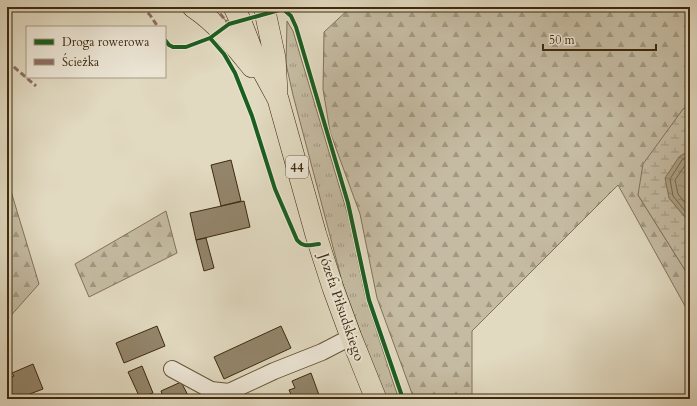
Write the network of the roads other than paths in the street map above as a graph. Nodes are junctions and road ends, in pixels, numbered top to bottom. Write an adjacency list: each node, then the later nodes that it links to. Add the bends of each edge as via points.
1 (193, 7): 4 (main road, 44, via 230,40)
2 (234, 7): 4 (main road, Józefa Piłsudskiego / 44, via 253,53)
3 (264, 7): 4 (main road, Józefa Piłsudskiego / 44, via 275,58)
4 (278, 99): 5 (main road, Józefa Piłsudskiego / 44, via 316,235)
5 (351, 337): 6 (lane, via 229,392 211,390); 7 (main road, Józefa Piłsudskiego / 44)
6 (172, 369)
7 (376, 399)

